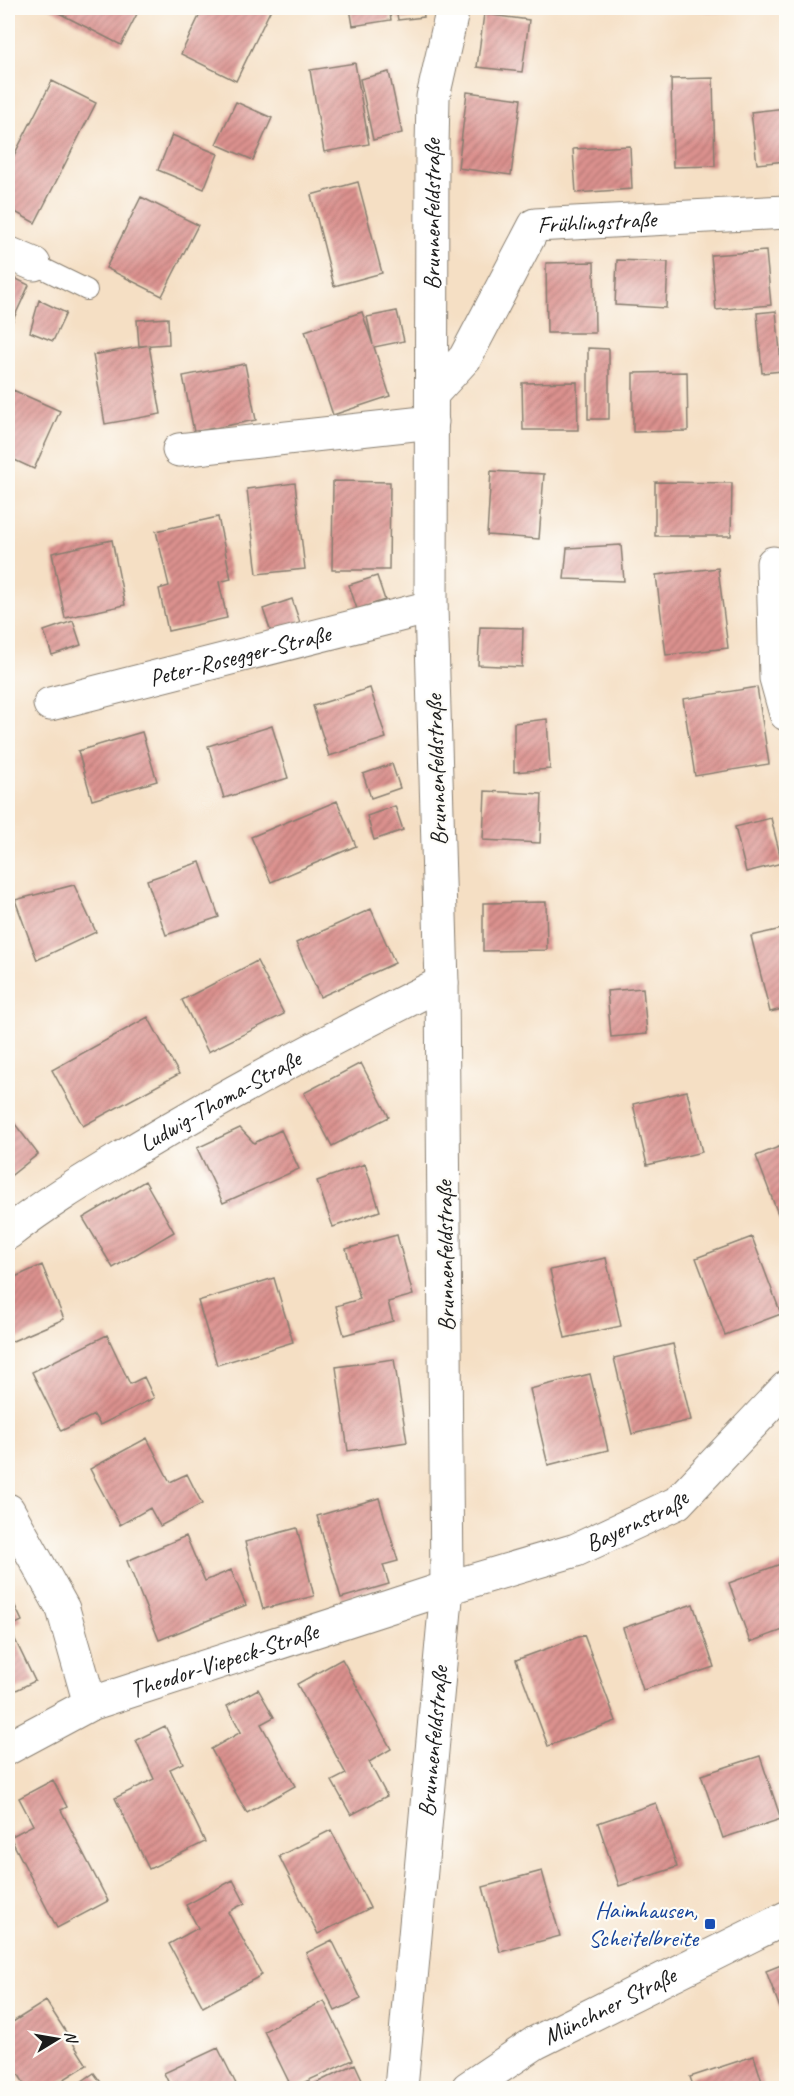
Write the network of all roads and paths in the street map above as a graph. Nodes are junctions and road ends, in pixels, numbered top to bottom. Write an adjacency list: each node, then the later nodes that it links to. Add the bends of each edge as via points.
1 (453, 8): 5 (street, Brunnenfeldstraße, via 433,97)
2 (786, 212): 5 (street, Frühlingstraße, via 535,225 465,358)
3 (21, 259): 4 (lane)
4 (87, 290)
5 (432, 408): 6 (street); 8 (street, Brunnenfeldstraße)
6 (179, 450)
7 (773, 563): 10 (street, via 776,678)
8 (431, 607): 9 (street, Peter-Rosegger-Straße); 11 (street, Brunnenfeldstraße)
9 (50, 704)
10 (786, 714)
11 (442, 983): 12 (street, Ludwig-Thoma-Straße, via 334,1037 181,1122 45,1204); 15 (street, Brunnenfeldstraße)
12 (8, 1233)
13 (786, 1388): 15 (street, Bayernstraße, via 676,1503 576,1550)
14 (8, 1510): 16 (street, via 63,1610)
15 (447, 1588): 16 (street, Theodor-Viepeck-Straße); 19 (street, Brunnenfeldstraße)
16 (90, 1704): 17 (street, Theodor-Viepeck-Straße)
17 (8, 1748)
18 (786, 1918): 20 (street, Münchner Straße, via 535,2043)
19 (401, 2088)
20 (468, 2088)

